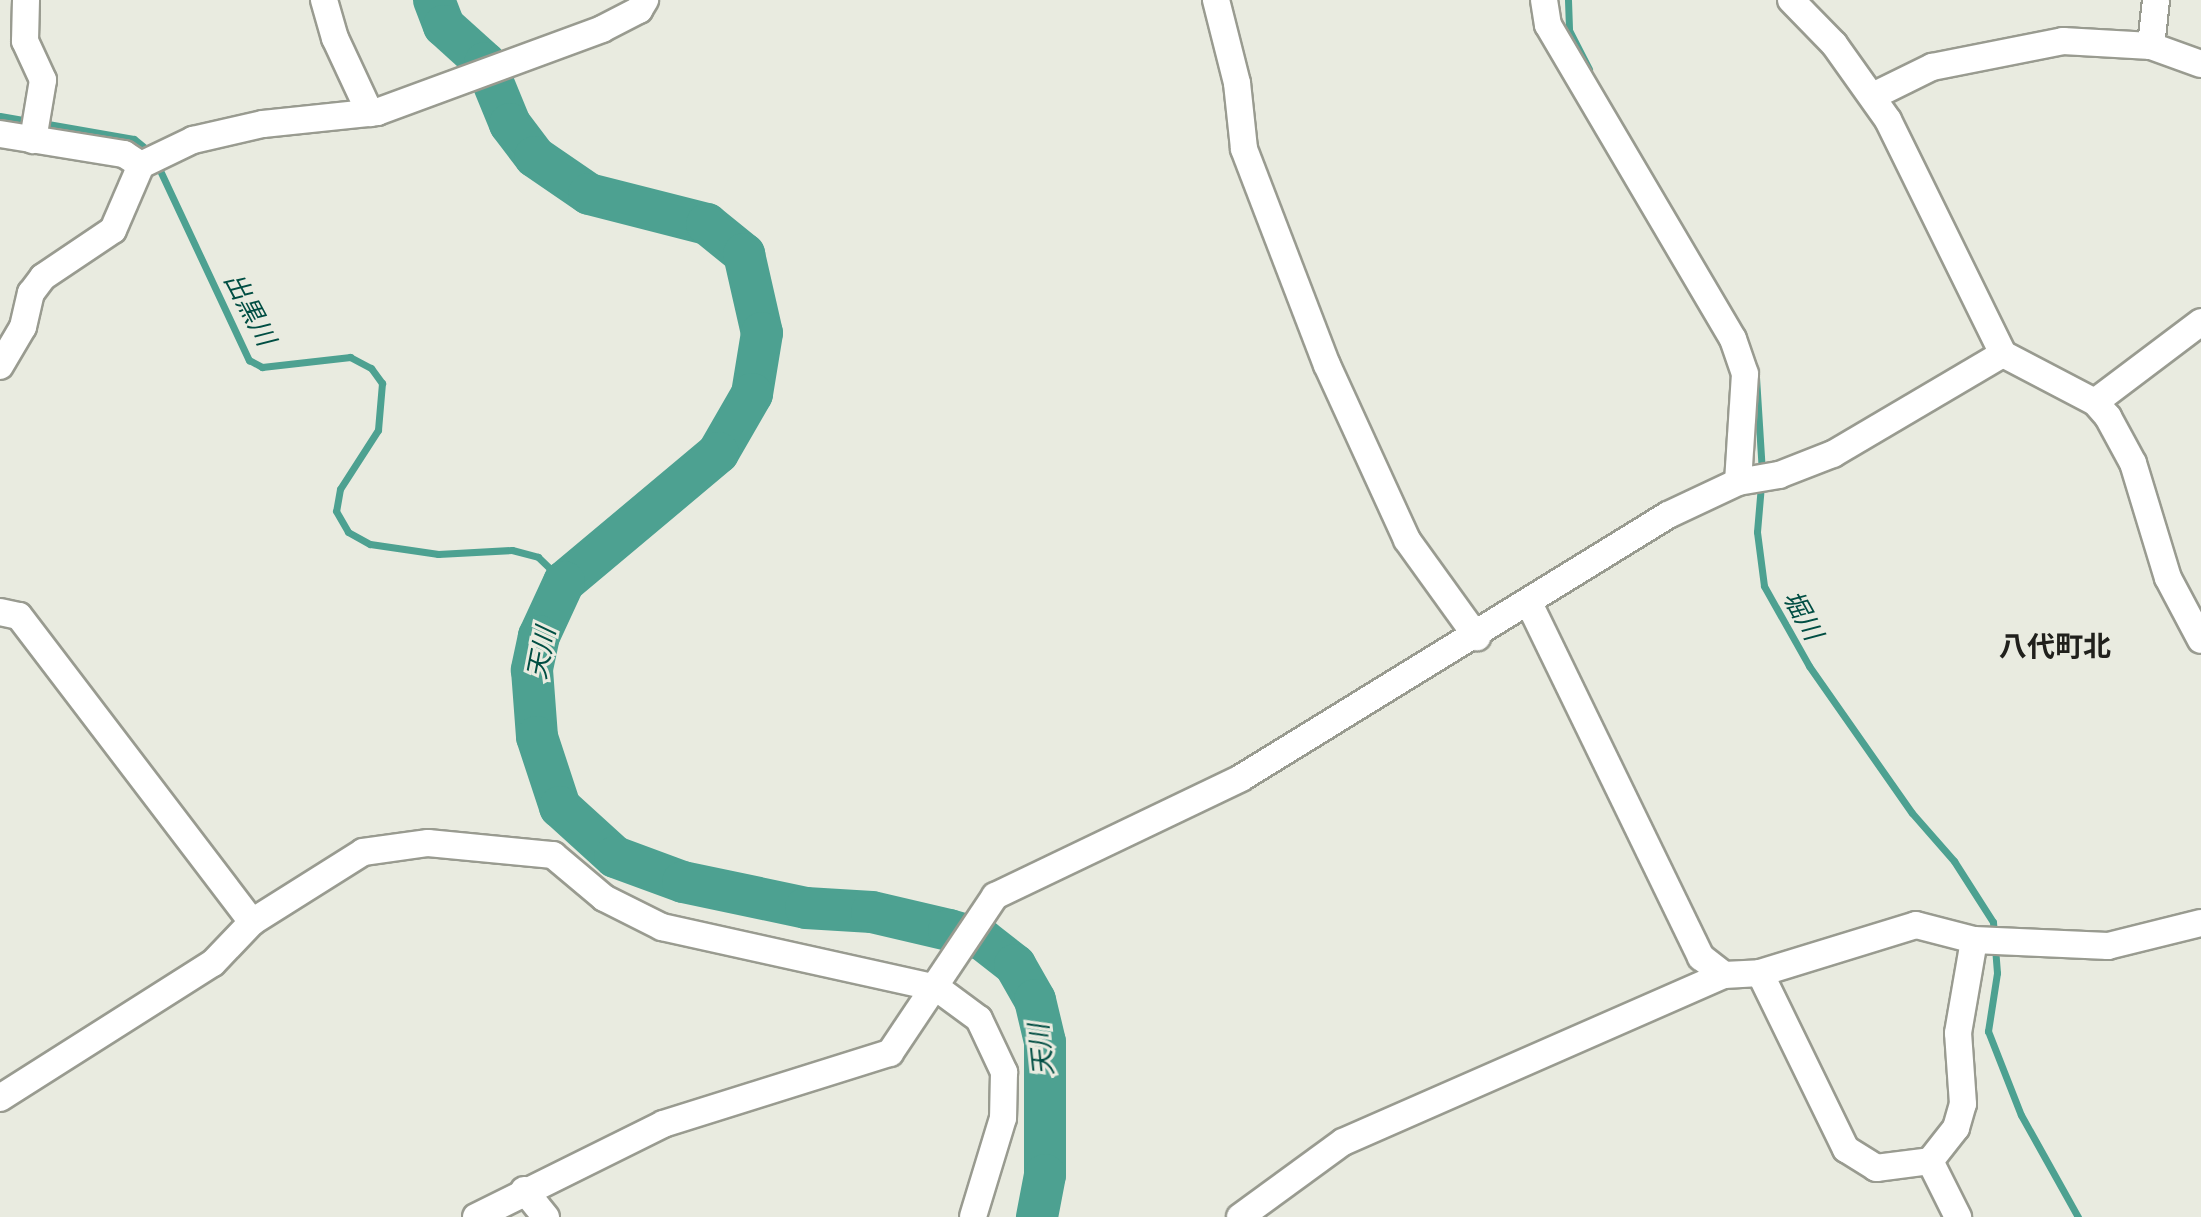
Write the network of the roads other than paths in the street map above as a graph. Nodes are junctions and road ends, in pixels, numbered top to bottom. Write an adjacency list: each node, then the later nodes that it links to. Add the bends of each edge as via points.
1 (26, 0): 13 (street, via 25,41 43,80)
2 (324, 0): 11 (street, via 335,38)
3 (645, 0): 11 (street, via 639,10 602,29)
4 (1216, 0): 22 (street, via 1237,83 1244,149 1327,365 1407,540)
5 (1544, 0): 19 (street, via 1548,25 1733,339 1745,374)
6 (1791, 0): 10 (street, via 1834,44)
7 (2156, 0): 8 (street)
8 (2151, 46): 9 (street); 10 (street, via 2063,41 2020,48 1932,67)
9 (2201, 64)
10 (1873, 96): 16 (street)
11 (370, 113): 14 (street, via 263,124)
12 (0, 134): 13 (street)
13 (33, 139): 14 (street)
14 (149, 160): 17 (street, via 113,230 43,277 31,293 23,327)
15 (2201, 322): 18 (street)
16 (2003, 354): 18 (street); 19 (street, via 1833,454 1779,475)
17 (0, 366)
18 (2095, 402): 23 (street, via 2133,463 2168,578)
19 (1743, 480): 20 (street, via 1668,515)
20 (1529, 603): 22 (street); 28 (street, via 1701,957)
21 (0, 612): 24 (street, via 19,616)
22 (1477, 637): 29 (street, via 1241,778 995,896 951,956)
23 (2201, 640)
24 (252, 922): 29 (street, via 363,852 428,843 553,855 604,898 662,927); 30 (street, via 213,963)
25 (2201, 923): 26 (street, via 2108,946)
26 (1976, 940): 27 (street, via 1916,925); 31 (street, via 1958,1033 1963,1104 1956,1128)
27 (1760, 973): 28 (street); 31 (street, via 1846,1149 1876,1168)
28 (1724, 975): 36 (street, via 1343,1142)
29 (937, 988): 32 (street, via 890,1053 663,1124); 35 (street, via 979,1019 1004,1072 1003,1118)
30 (0, 1098)
31 (1930, 1161): 37 (street)
32 (524, 1190): 33 (street); 34 (street)
33 (476, 1217)
34 (546, 1217)
35 (973, 1217)
36 (1240, 1217)
37 (1958, 1217)

